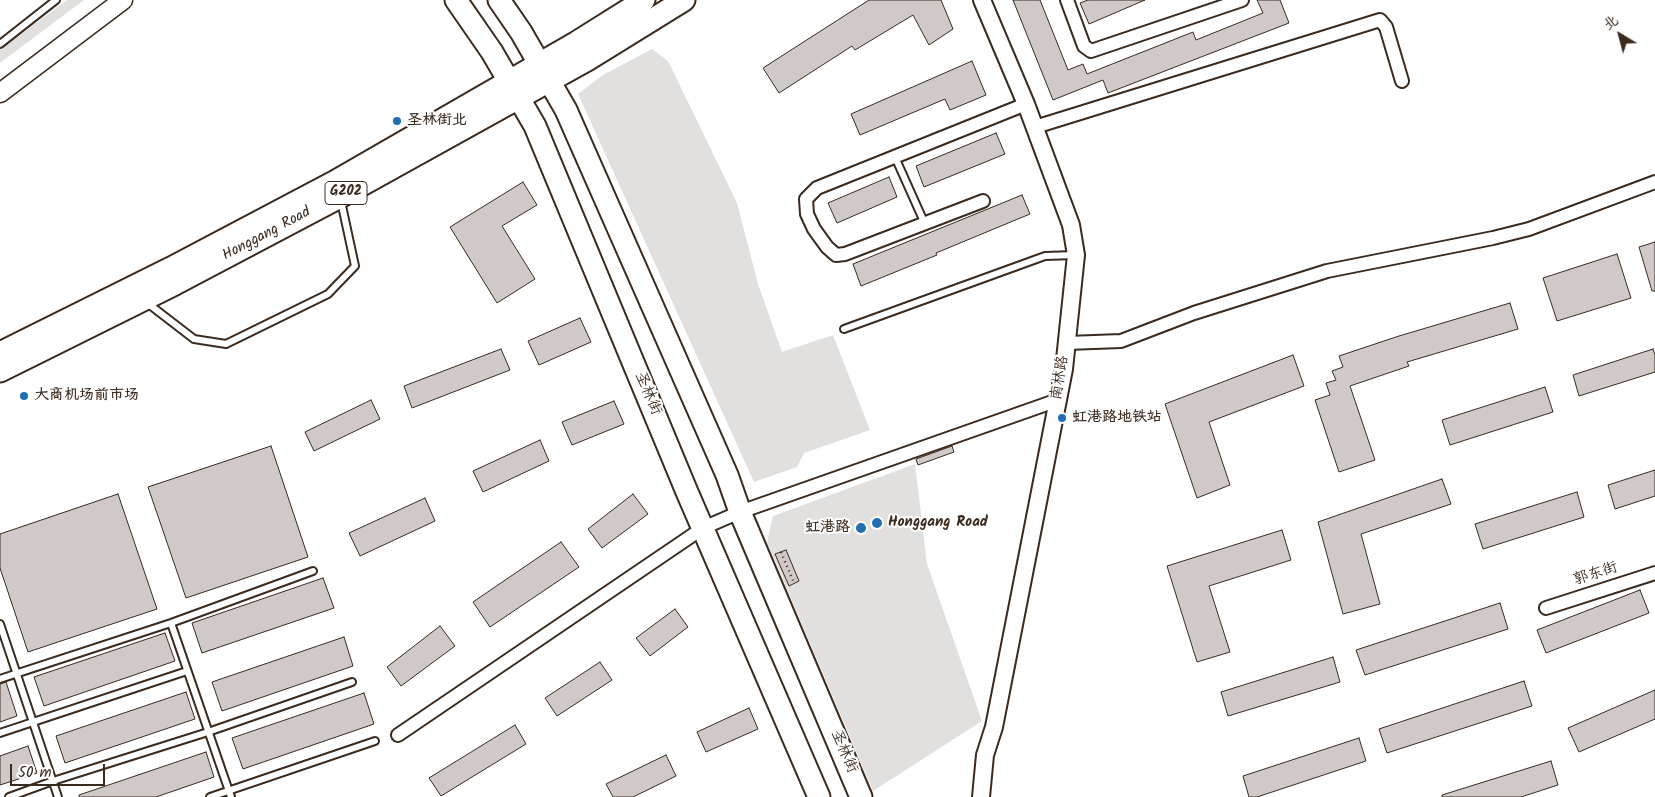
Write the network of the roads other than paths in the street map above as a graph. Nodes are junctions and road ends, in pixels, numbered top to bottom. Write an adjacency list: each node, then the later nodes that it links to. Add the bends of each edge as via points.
1 (56, 0): 10 (lane)
2 (123, 0): 14 (main road)
3 (456, 0): 13 (highway, 圣林街)
4 (498, 0): 11 (highway, 圣林街)
5 (644, 0): 11 (highway, Honggang Road / G202)
6 (684, 0): 11 (highway, Honggang Road / G202, via 587,60)
7 (982, 0): 15 (street, 南林路)
8 (1067, 0): 9 (street, via 1084,46 1091,51)
9 (1242, 0)
10 (0, 44)
11 (544, 72): 13 (highway, Honggang Road / G202); 29 (highway, 圣林街, via 566,110 727,475)
12 (1402, 82): 16 (street, via 1386,28 1380,20)
13 (514, 90): 19 (highway, Honggang Road / G202); 26 (highway, Honggang Road / G202); 30 (highway, 圣林街, via 535,126)
14 (0, 93)
15 (1026, 104): 16 (street, 南林路); 17 (street)
16 (1035, 127): 22 (street, 南林路, via 1072,225)
17 (895, 157): 21 (lane); 21 (street, via 817,188 806,199 807,214 814,229 836,255)
18 (1655, 182): 25 (street, via 1529,230 1327,271 1194,313 1121,341)
19 (340, 197): 23 (highway, Honggang Road / G202); 23 (lane, via 355,266 328,294 226,344 194,339)
20 (983, 201): 21 (street)
21 (925, 224)
22 (1076, 255): 24 (lane, via 1045,256); 25 (street, 南林路)
23 (143, 300): 27 (highway, Honggang Road / G202)
24 (844, 329)
25 (1067, 343): 28 (street, 南林路)
26 (0, 353)
27 (0, 371)
28 (1058, 400): 29 (street); 52 (street, 南林路, via 986,755)
29 (740, 512): 30 (street); 51 (highway, 圣林街)
30 (703, 528): 43 (street); 50 (highway, 圣林街)
31 (313, 571): 34 (lane)
32 (1655, 572): 33 (street, 郭东街)
33 (1546, 608)
34 (171, 623): 36 (lane); 37 (lane)
35 (0, 624): 37 (lane)
36 (187, 671): 40 (lane); 41 (lane)
37 (17, 674): 38 (lane); 40 (lane)
38 (0, 679)
39 (352, 682): 41 (lane)
40 (33, 722): 42 (lane); 45 (lane)
41 (208, 732): 45 (lane); 46 (lane)
42 (0, 733)
43 (398, 735)
44 (375, 741): 46 (lane)
45 (53, 781): 47 (lane); 48 (lane)
46 (230, 794): 49 (lane)
47 (9, 797)
48 (58, 797)
49 (210, 797)
50 (819, 797)
51 (861, 797)
52 (981, 797)

